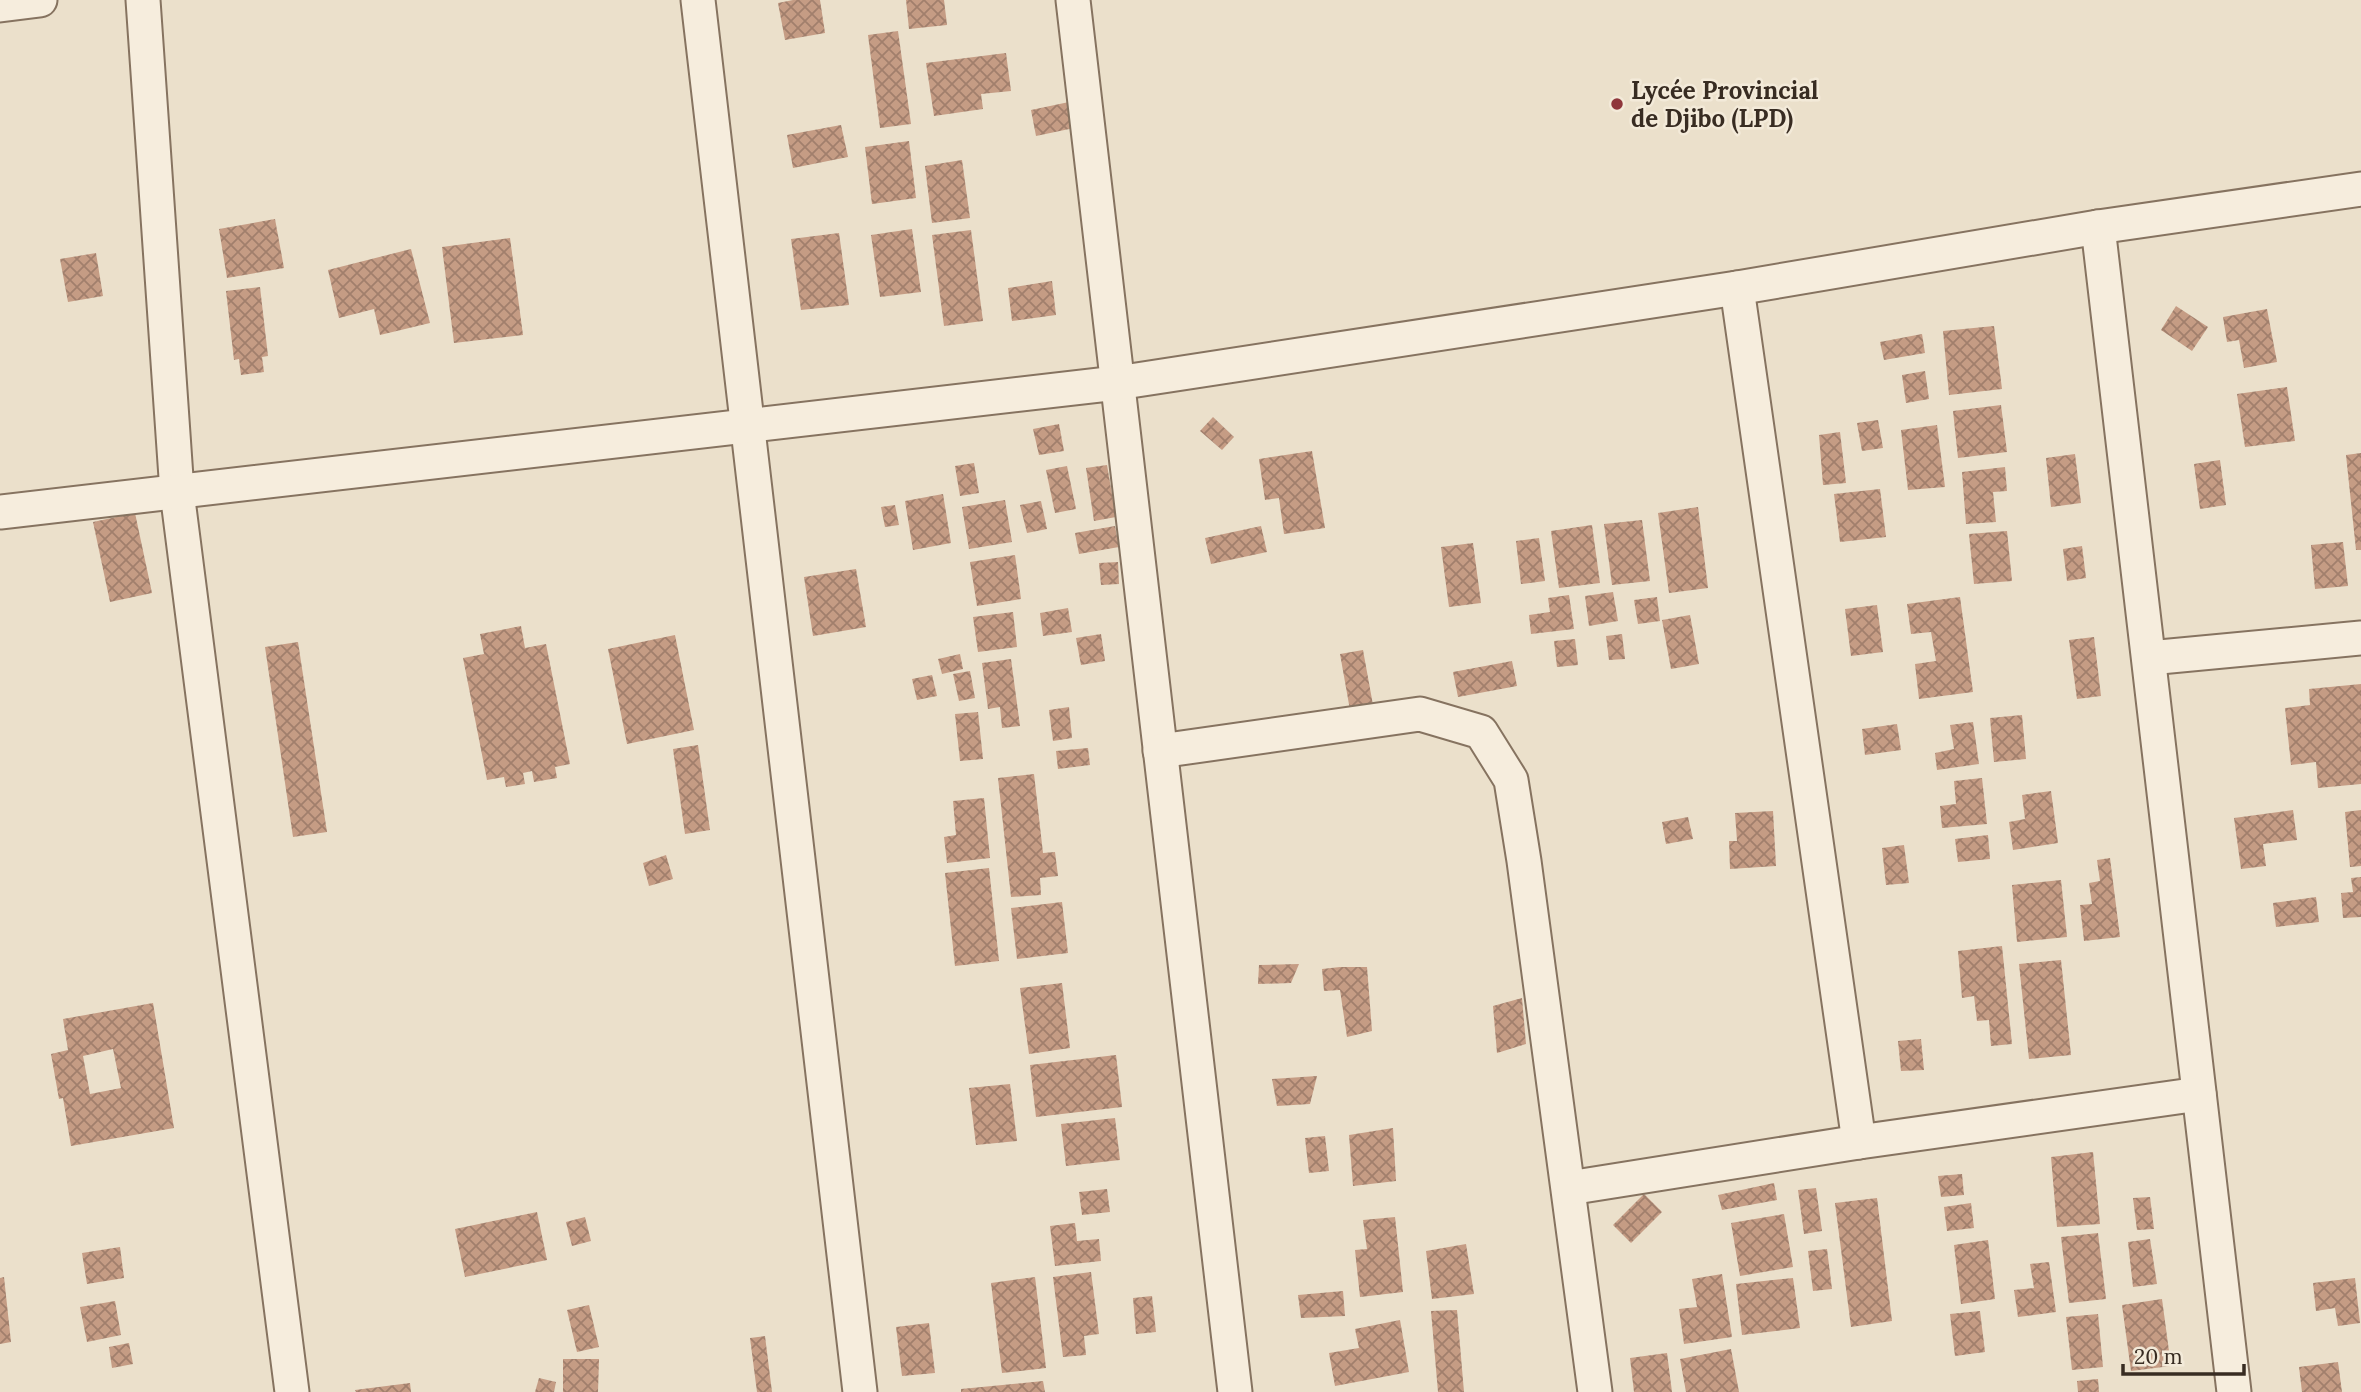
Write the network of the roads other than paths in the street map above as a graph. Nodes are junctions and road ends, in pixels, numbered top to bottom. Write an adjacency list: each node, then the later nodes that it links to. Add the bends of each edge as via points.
1 (40, 0): 5 (street)
2 (143, 0): 11 (street)
3 (698, 0): 10 (street)
4 (1073, 0): 9 (street)
5 (0, 5)
6 (2361, 188): 7 (street)
7 (2098, 227): 8 (street); 14 (street)
8 (1737, 288): 9 (street); 17 (street)
9 (1117, 383): 10 (street); 15 (street)
10 (747, 426): 11 (street); 20 (street)
11 (177, 492): 12 (street); 19 (street)
12 (0, 512)
13 (2361, 638): 14 (street)
14 (2149, 658): 16 (street)
15 (1160, 751): 18 (street, via 1420,713 1481,732 1511,780); 21 (street)
16 (2199, 1094): 17 (street); 23 (street)
17 (1859, 1142): 18 (street)
18 (1569, 1188): 22 (street)
19 (292, 1392)
20 (860, 1392)
21 (1235, 1392)
22 (1595, 1392)
23 (2234, 1392)

